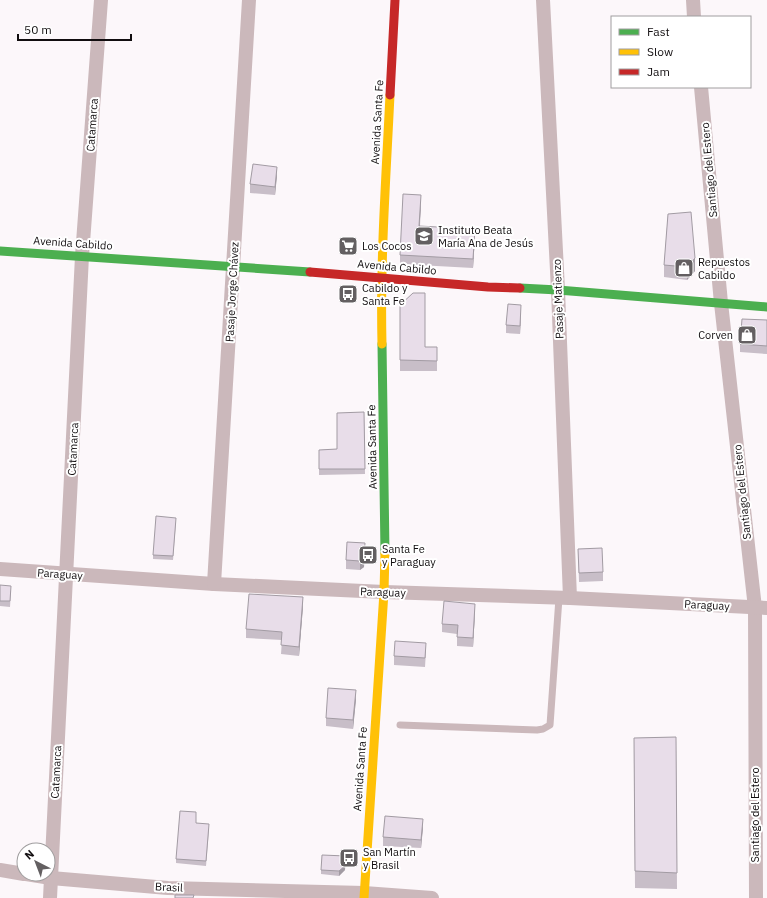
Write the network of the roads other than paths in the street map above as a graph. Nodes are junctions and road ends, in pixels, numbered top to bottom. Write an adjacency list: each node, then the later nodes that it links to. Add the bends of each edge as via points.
1 (101, 0): 9 (street, Catamarca)
2 (249, 0): 10 (street, Pasaje Jorge Chávez)
3 (395, 0): 11 (street, Avenida Santa Fe)
4 (543, 0): 12 (street, Pasaje Matienzo)
5 (693, 0): 6 (street)
6 (694, 16)
7 (701, 88): 13 (street, Santiago del Estero)
8 (0, 251): 9 (street, Avenida Cabildo)
9 (82, 256): 10 (street, Avenida Cabildo); 16 (street, Catamarca)
10 (234, 267): 11 (street, Avenida Cabildo); 17 (street, Pasaje Jorge Chávez)
11 (383, 278): 12 (street, Avenida Cabildo); 18 (street, Avenida Santa Fe)
12 (558, 290): 13 (street, Avenida Cabildo); 19 (street, Pasaje Matienzo)
13 (721, 303): 14 (street, Avenida Cabildo); 20 (street, Santiago del Estero)
14 (767, 307)
15 (0, 569): 16 (street, Paraguay)
16 (67, 574): 17 (street, Paraguay); 22 (street, Catamarca)
17 (214, 584): 18 (street, Paraguay)
18 (384, 592): 19 (street, Paraguay); 28 (street, Avenida Santa Fe)
19 (565, 598): 20 (street, Paraguay); 21 (lane, via 550,725 537,730)
20 (761, 608): 31 (street, Santiago del Estero)
21 (400, 725)
22 (53, 842)
23 (0, 870): 24 (street, Brasil)
24 (16, 873)
25 (56, 879): 27 (street, Brasil)
26 (51, 882): 29 (street, Catamarca)
27 (168, 893): 28 (street, Brasil)
28 (364, 896): 30 (street, Brasil)
29 (50, 898)
30 (432, 898)
31 (756, 898)

